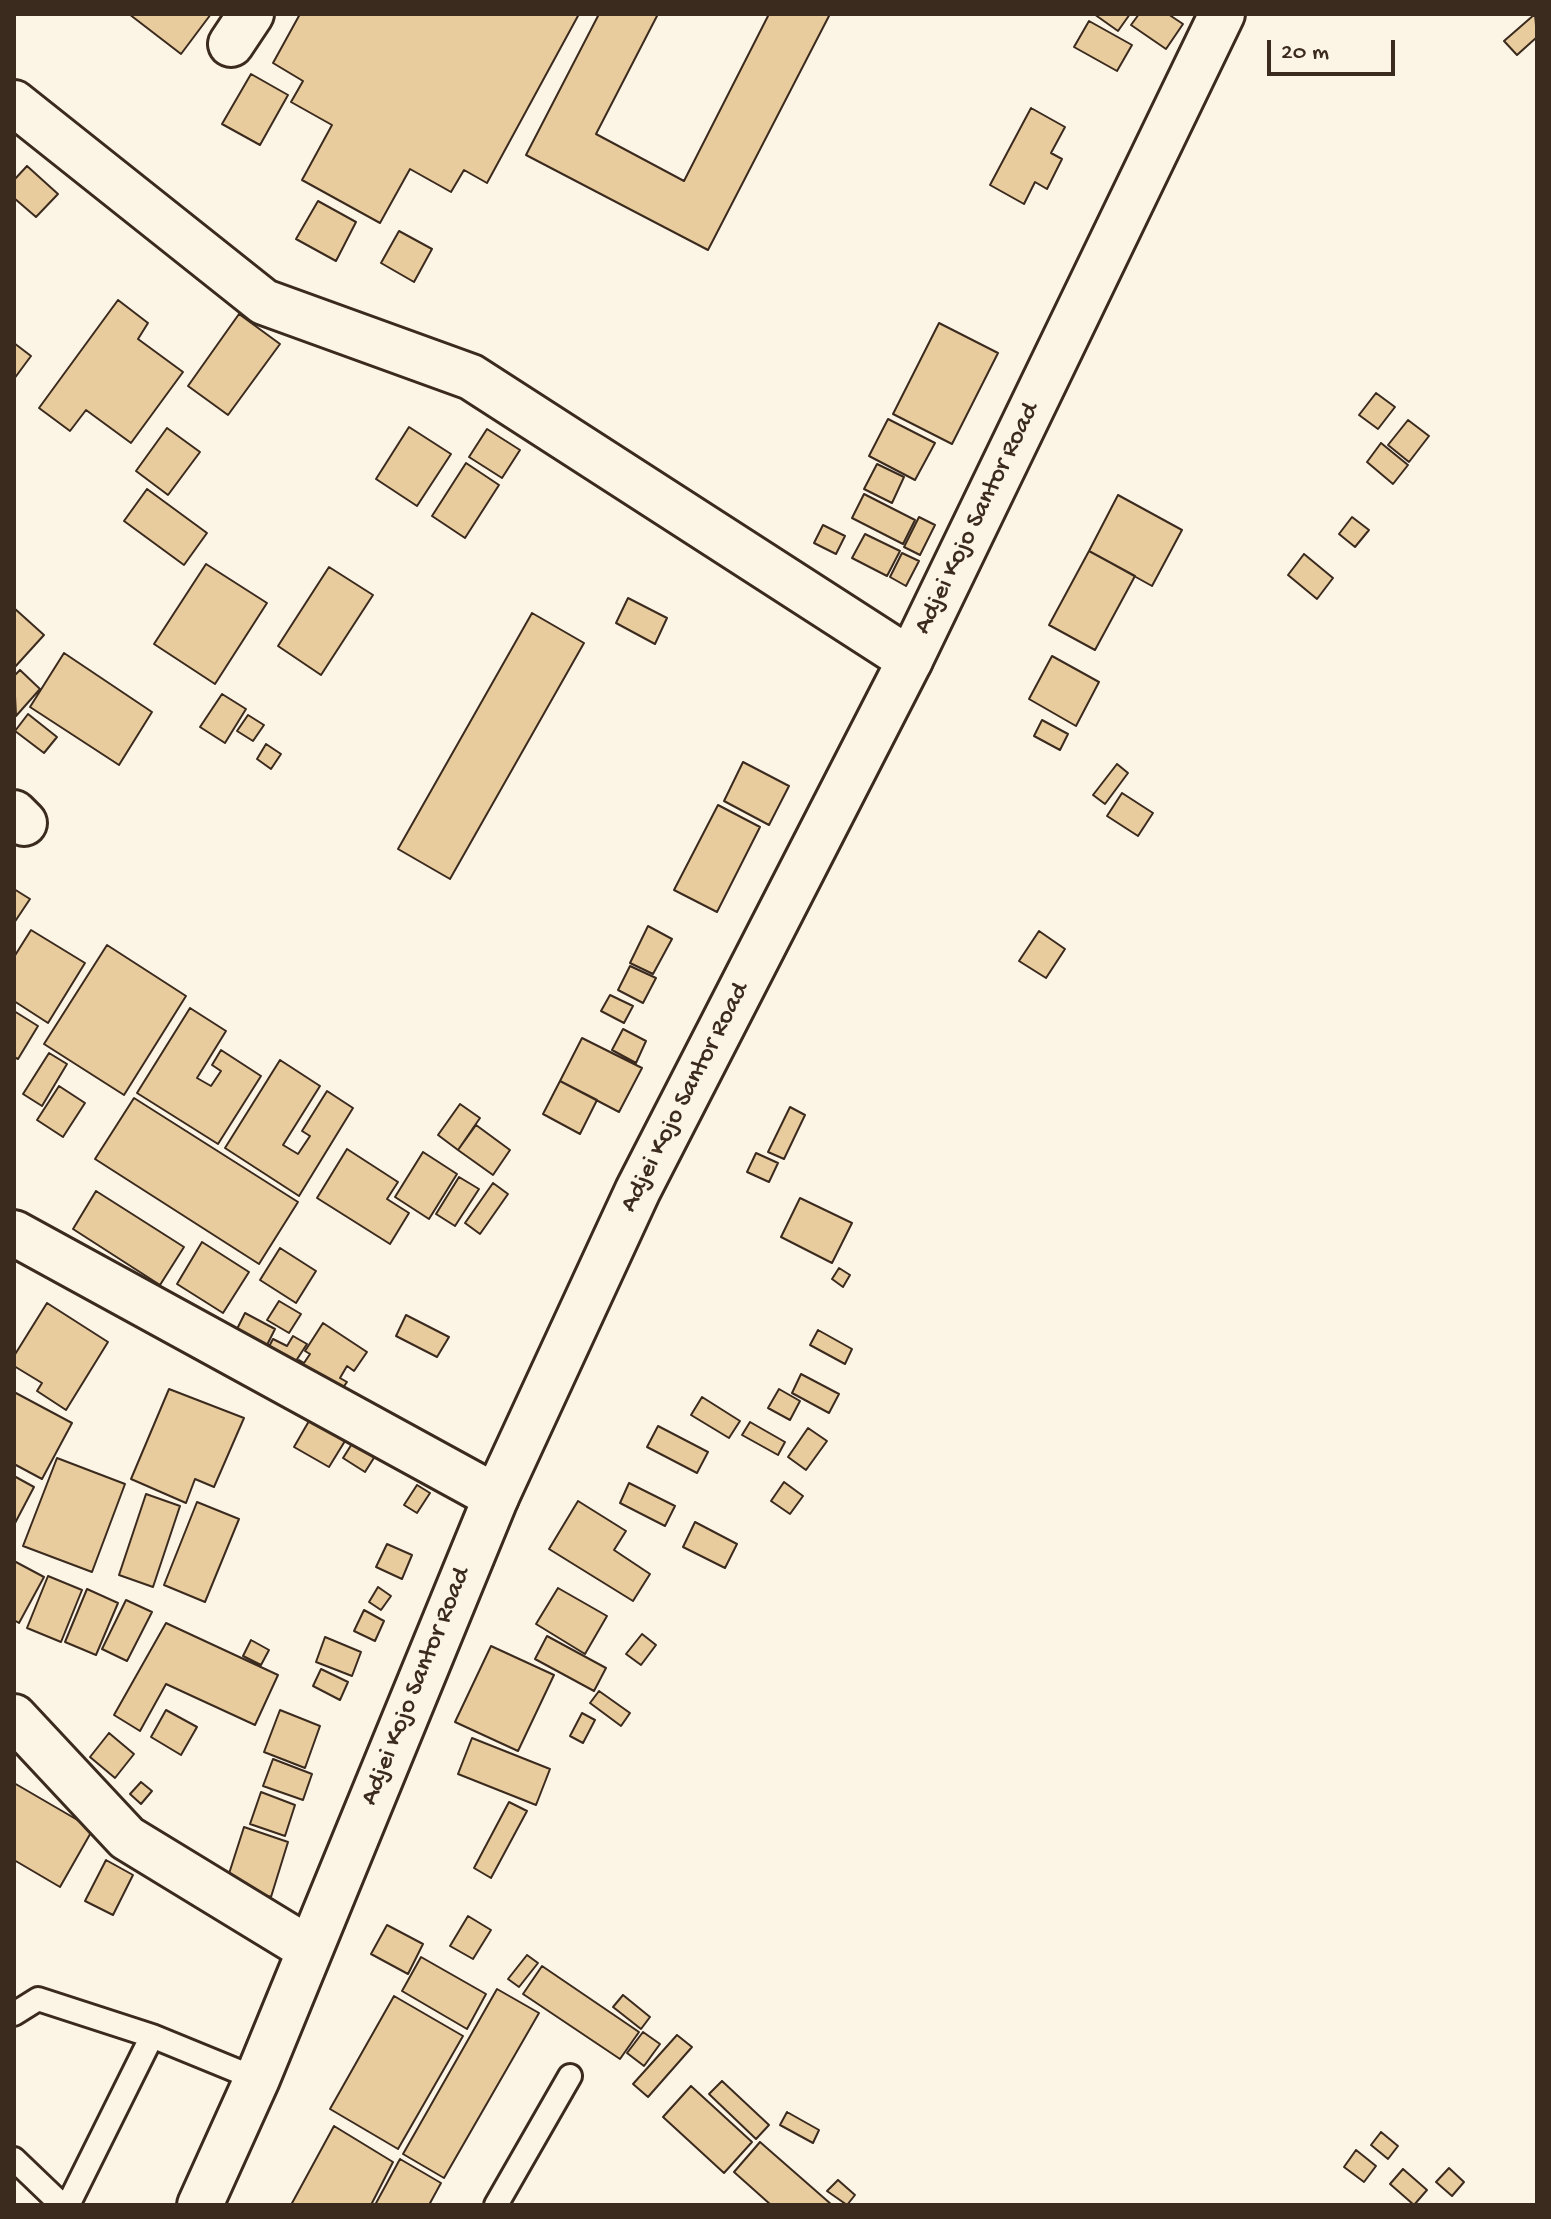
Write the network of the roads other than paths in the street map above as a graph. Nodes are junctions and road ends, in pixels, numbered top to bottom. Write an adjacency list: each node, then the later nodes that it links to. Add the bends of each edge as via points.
1 (1222, 14): 3 (street, Adjei Kojo Santor Road)
2 (14, 103): 3 (street, via 264,302 471,377)
3 (910, 660): 5 (street, Adjei Kojo Santor Road, via 638,1190)
4 (14, 1233): 5 (street)
5 (496, 1497): 7 (street, Adjei Kojo Santor Road)
6 (14, 1717): 7 (street, via 127,1838)
7 (309, 1949): 11 (street, Adjei Kojo Santor Road)
8 (14, 2014): 9 (lane, via 38,1999)
9 (152, 2036): 11 (lane); 13 (lane)
10 (570, 2076): 15 (lane)
11 (257, 2079): 14 (street, Adjei Kojo Santor Road)
12 (14, 2159): 13 (lane)
13 (65, 2205)
14 (200, 2205)
15 (496, 2205)

